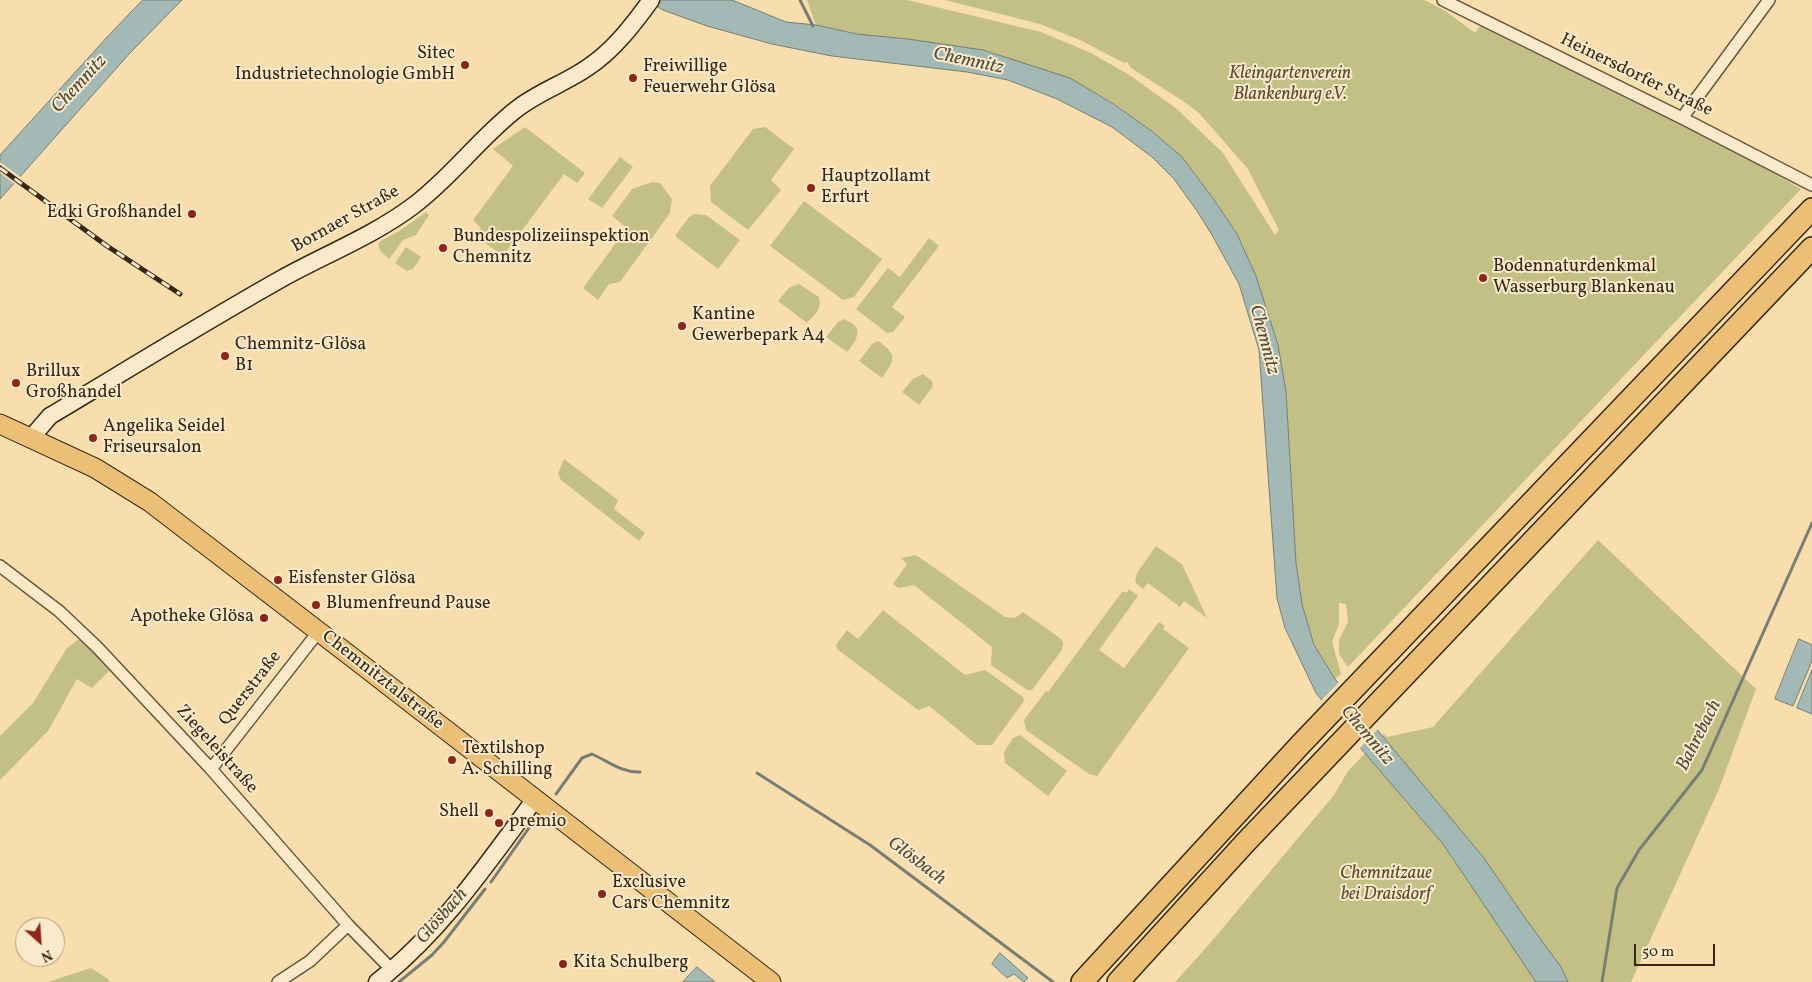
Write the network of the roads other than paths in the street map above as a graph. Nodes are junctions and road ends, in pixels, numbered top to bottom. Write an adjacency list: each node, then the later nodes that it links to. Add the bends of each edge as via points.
1 (651, 0): 9 (main road, Bornaer Straße, via 622,37 592,64 520,107 407,210 269,286 81,397 50,416)
2 (1442, 0): 4 (street, Heinersdorfer Straße)
3 (1769, 0): 4 (street)
4 (1682, 118): 5 (street, Heinersdorfer Straße)
5 (1812, 185)
6 (1812, 209): 19 (highway, via 1300,746)
7 (1812, 248): 20 (highway, via 1245,843)
8 (0, 424): 9 (main road, Chemnitztalstraße)
9 (31, 438): 11 (main road, Chemnitztalstraße, via 94,468 150,502)
10 (0, 566): 12 (street, Ziegeleistraße, via 59,610)
11 (319, 632): 12 (street, Querstraße); 13 (main road, Chemnitztalstraße)
12 (211, 769): 14 (street, Ziegeleistraße)
13 (535, 799): 15 (main road, via 468,888 423,941); 18 (main road, Chemnitztalstraße)
14 (348, 925): 15 (street, Ziegeleistraße); 16 (street, via 310,960)
15 (392, 970): 17 (main road)
16 (278, 982)
17 (377, 982)
18 (771, 982)
19 (1082, 982)
20 (1118, 982)

